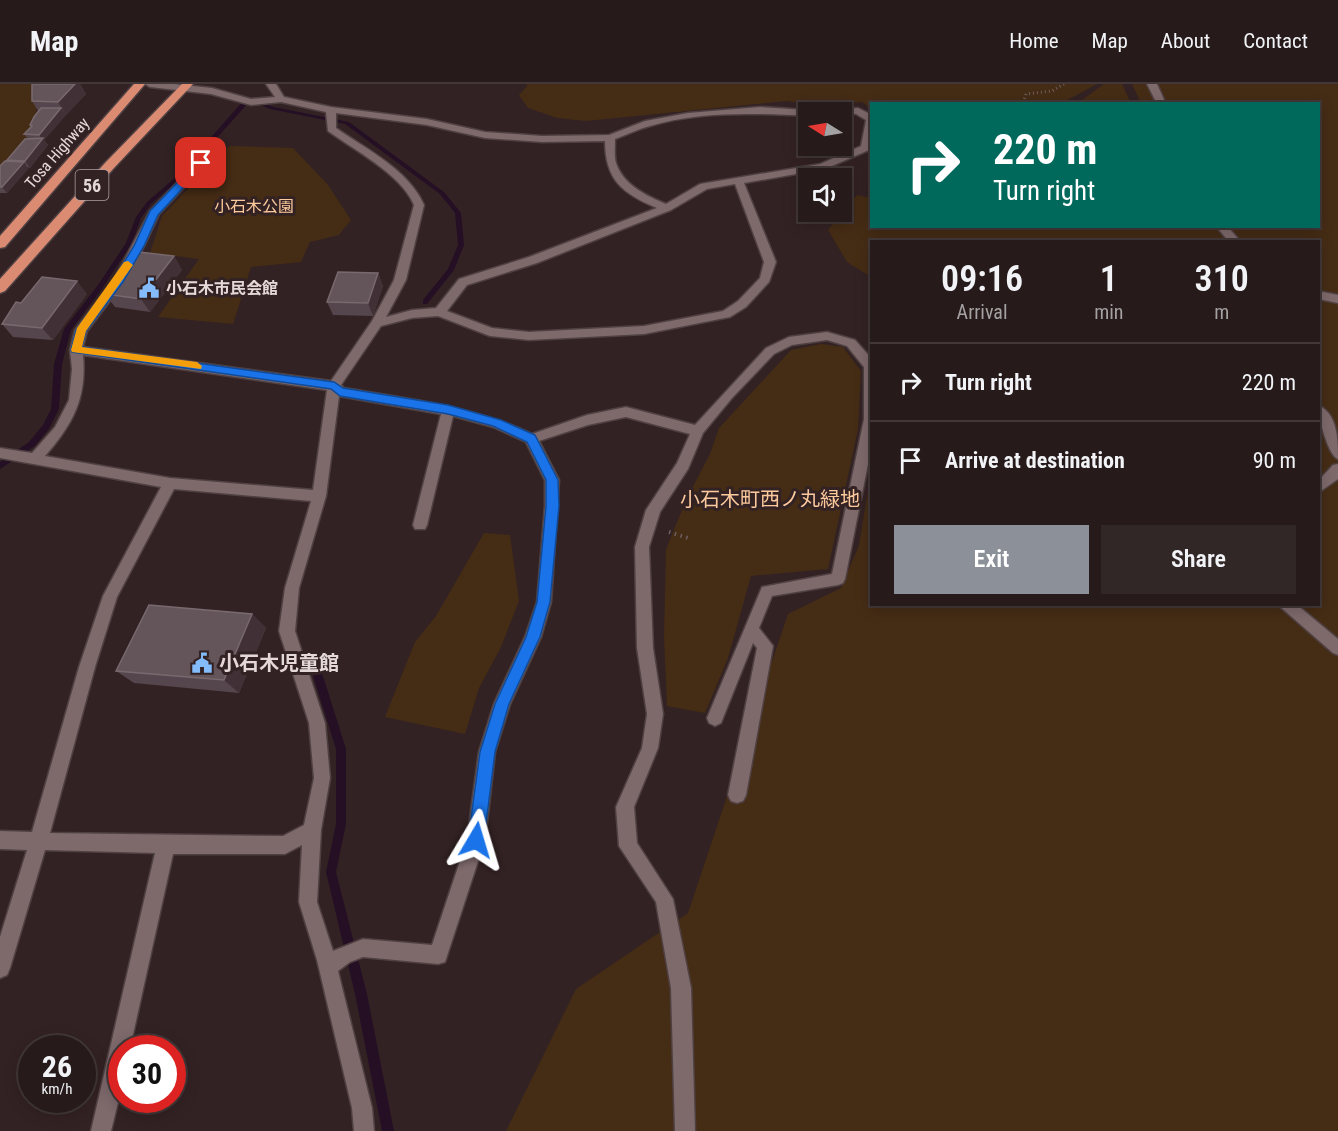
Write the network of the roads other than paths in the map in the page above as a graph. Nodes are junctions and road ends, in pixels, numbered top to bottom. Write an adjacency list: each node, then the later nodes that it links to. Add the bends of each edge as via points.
1 (140, 84): 21 (highway, Tosa Highway / 56)
2 (150, 84): 5 (street)
3 (271, 84): 6 (street)
4 (1152, 84): 7 (street)
5 (186, 85): 6 (street, via 251,102); 22 (highway, 56)
6 (279, 99): 10 (street)
7 (1161, 102)
8 (852, 111): 11 (street)
9 (798, 114): 13 (street, via 760,110 688,116 648,123)
10 (331, 115): 13 (street, via 427,122 485,135); 26 (street, via 331,129 397,177 418,199 399,280)
11 (870, 118)
12 (870, 125): 15 (street, via 866,148)
13 (610, 138): 18 (street, via 611,162 621,181 646,200)
14 (213, 151): 27 (street, via 154,213 117,282 81,330)
15 (852, 154)
16 (848, 156): 17 (street, via 828,165)
17 (739, 182): 18 (street, via 704,186); 25 (street, via 770,262 765,279 742,304 726,314 644,330 529,336 490,332)
18 (667, 208): 25 (street, via 533,260 463,282)
19 (1223, 228): 20 (street)
20 (1234, 240)
21 (0, 244)
22 (0, 288)
23 (1320, 295): 24 (street)
24 (1338, 299)
25 (439, 312): 26 (street)
26 (377, 323): 28 (street)
27 (76, 350): 28 (street); 35 (street, via 75,400 60,430)
28 (337, 389): 29 (street); 39 (street)
29 (448, 410): 32 (street, via 496,423); 40 (street)
30 (1320, 413): 34 (street, via 1328,423)
31 (698, 431): 32 (street, via 626,412 586,420); 42 (street, via 770,351 789,341 827,336 851,343 870,366 870,419 838,579 767,591); 54 (street, via 683,465 653,510 642,547 645,648 655,714 650,748 625,807 628,846 664,899 681,988)
32 (531, 439): 50 (street, via 552,480 544,602 533,637 502,704 487,752 476,840 438,955 354,951)
33 (3, 454): 35 (street)
34 (1338, 454)
35 (30, 458): 37 (street)
36 (1338, 469): 38 (street)
37 (170, 483): 39 (street); 48 (street, via 110,596)
38 (1320, 487)
39 (319, 496): 46 (street, via 292,588 287,631 317,723 322,778)
40 (420, 525)
41 (1286, 606): 43 (street)
42 (751, 630): 44 (street); 45 (street, via 765,646)
43 (1338, 648)
44 (715, 718)
45 (737, 795)
46 (312, 830): 49 (street, via 285,845); 50 (street, via 308,902)
47 (0, 840): 48 (street)
48 (39, 840): 49 (street); 51 (street)
49 (166, 845): 52 (street)
50 (327, 967): 53 (street, via 362,1108)
51 (0, 968)
52 (101, 1131)
53 (364, 1131)
54 (685, 1131)

